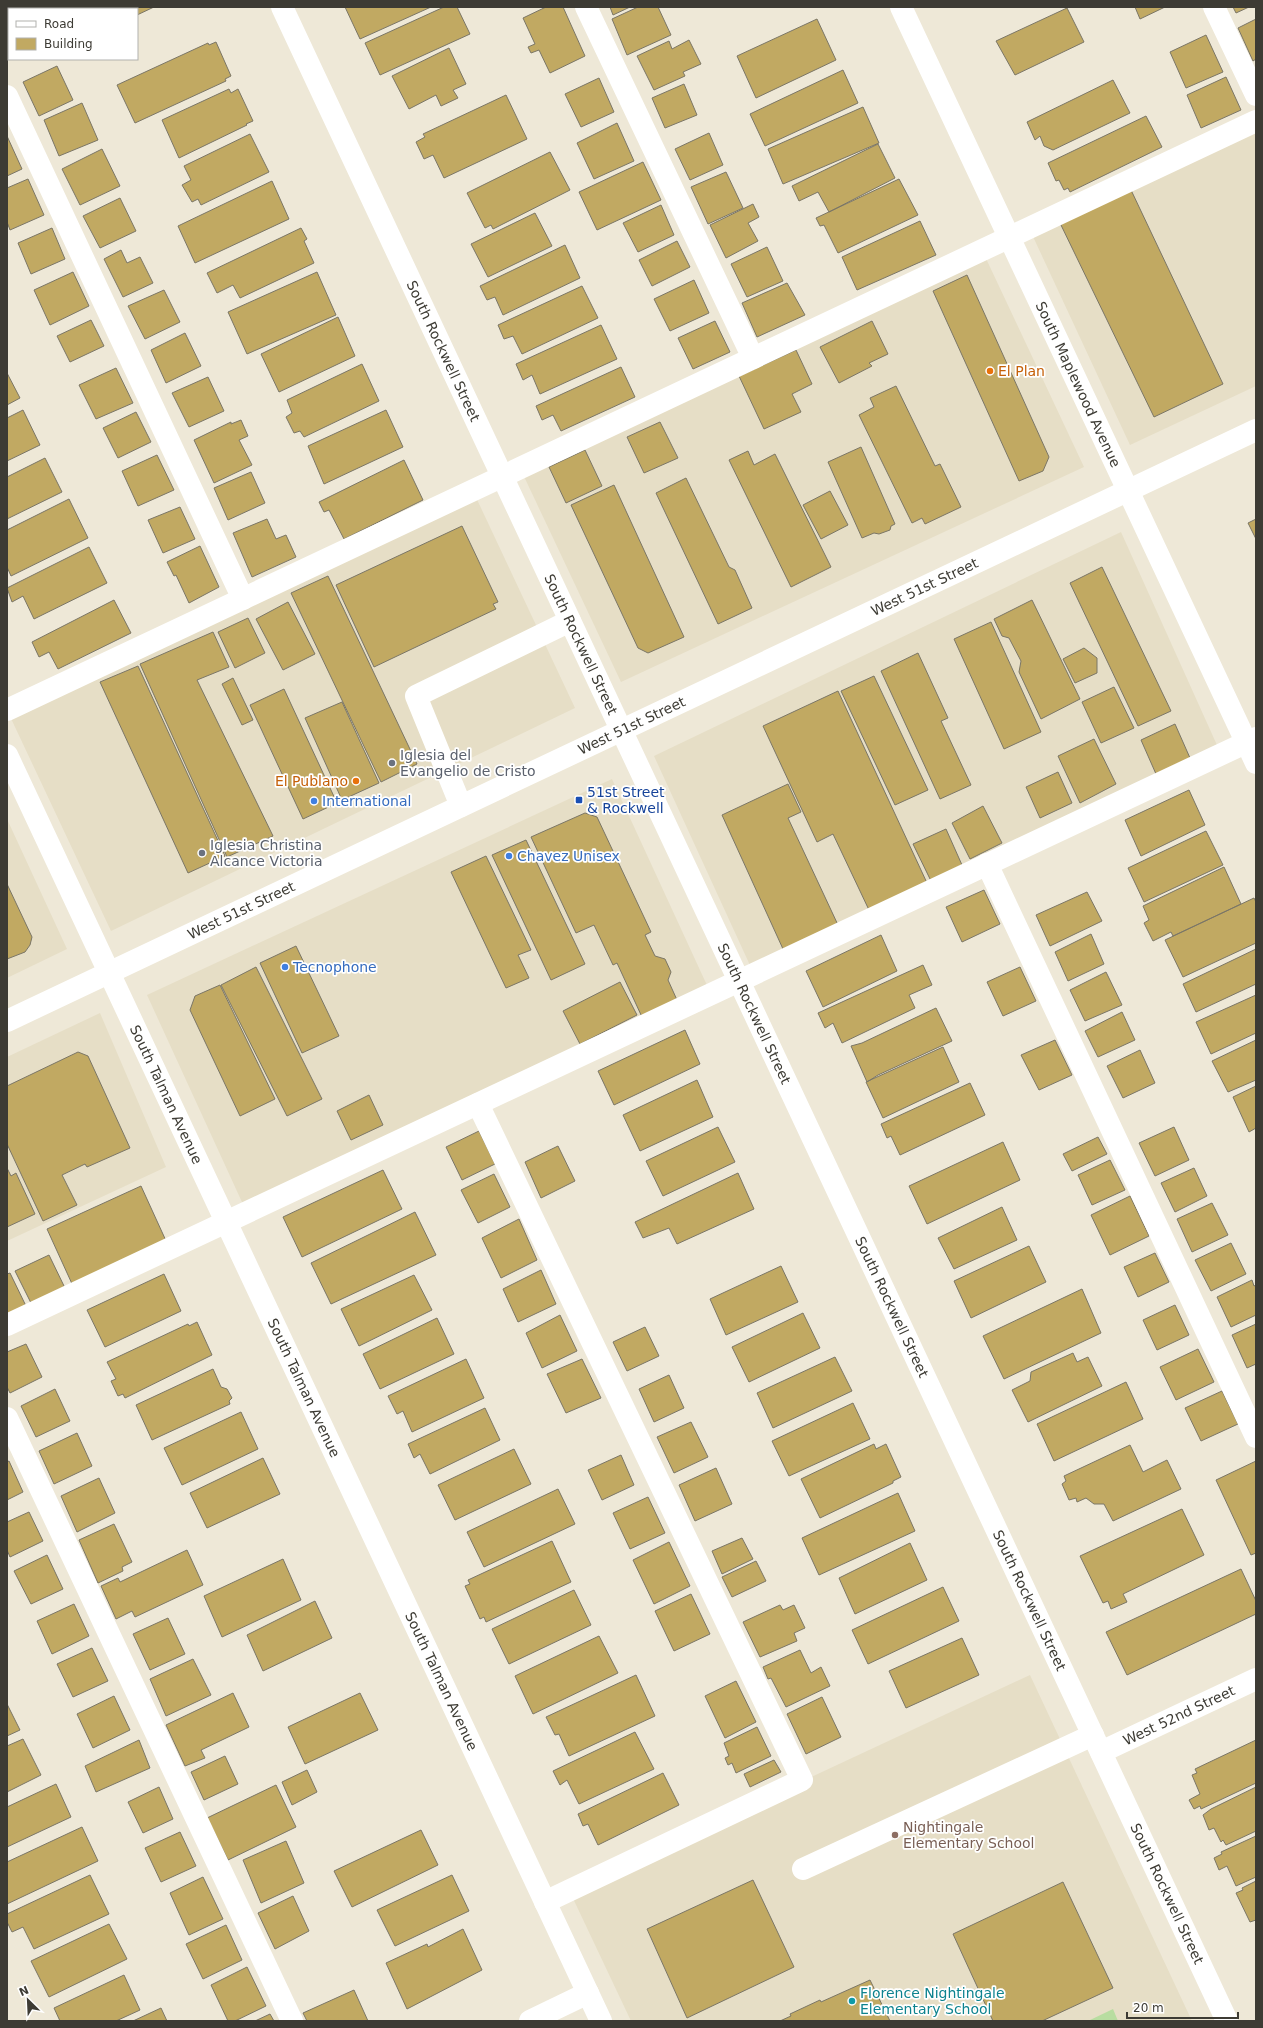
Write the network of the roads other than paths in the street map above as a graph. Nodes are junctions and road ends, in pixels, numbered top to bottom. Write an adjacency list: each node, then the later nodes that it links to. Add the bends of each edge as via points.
1 (282, 7): 11 (street, South Rockwell Street)
2 (586, 7): 9 (street)
3 (901, 7): 8 (street, South Maplewood Avenue)
4 (1214, 7): 5 (street)
5 (1256, 95)
6 (7, 96): 13 (street)
7 (1256, 121): 8 (street)
8 (1009, 238): 9 (street); 12 (street, South Maplewood Avenue)
9 (753, 358): 11 (street)
10 (1256, 430): 12 (street, West 51st Street)
11 (502, 477): 13 (street); 14 (street, South Rockwell Street)
12 (1128, 491): 16 (street, West 51st Street); 17 (street, South Maplewood Avenue)
13 (243, 599): 15 (street)
14 (570, 621): 16 (street, South Rockwell Street); 20 (street, via 416,696)
15 (7, 710)
16 (621, 730): 20 (street, West 51st Street); 23 (street, South Rockwell Street)
17 (1251, 740): 19 (street, South Maplewood Avenue); 21 (street)
18 (7, 755): 22 (street, South Talman Avenue)
19 (1256, 762)
20 (461, 806): 22 (street, West 51st Street)
21 (987, 864): 23 (street); 29 (street)
22 (109, 972): 24 (street, West 51st Street); 26 (street, South Talman Avenue)
23 (739, 981): 25 (street); 31 (street, South Rockwell Street)
24 (7, 1021)
25 (478, 1104): 26 (street); 33 (street, via 802,1780)
26 (226, 1222): 27 (street); 33 (street, South Talman Avenue)
27 (7, 1325)
28 (7, 1418): 35 (street)
29 (1256, 1438)
30 (1256, 1679): 31 (street, West 52nd Street)
31 (1097, 1743): 32 (street, West 52nd Street); 38 (street, South Rockwell Street)
32 (803, 1870)
33 (545, 1902): 34 (street, South Talman Avenue)
34 (588, 1993): 36 (street); 37 (street, South Talman Avenue)
35 (292, 2021)
36 (530, 2021)
37 (601, 2021)
38 (1227, 2021)

